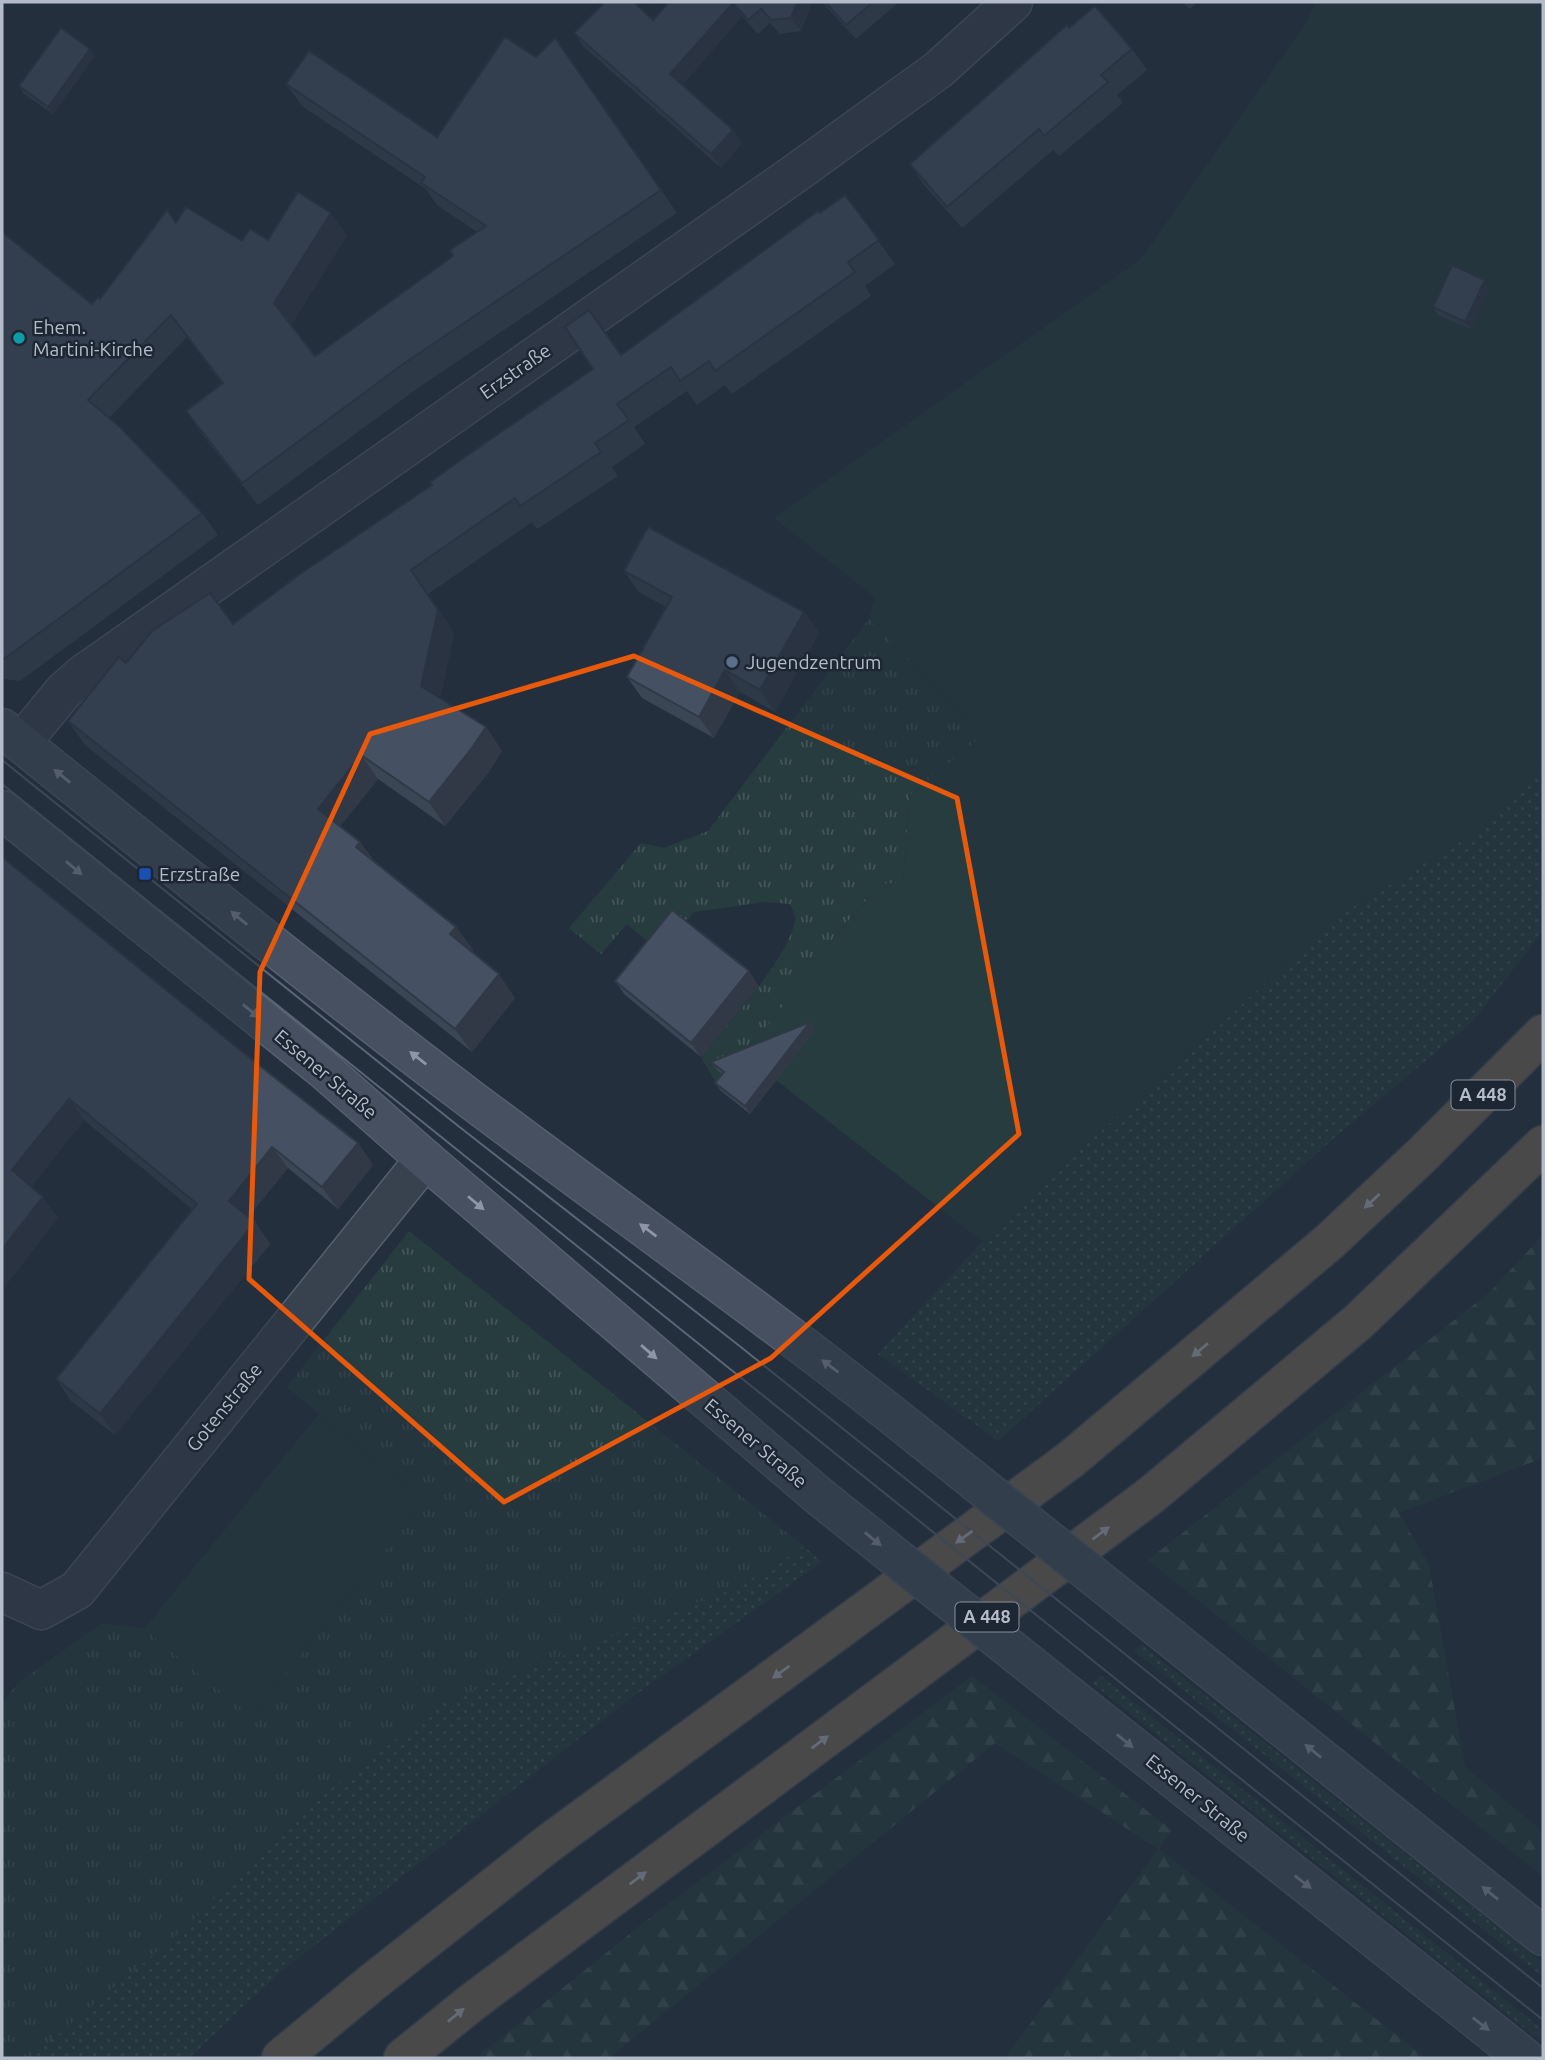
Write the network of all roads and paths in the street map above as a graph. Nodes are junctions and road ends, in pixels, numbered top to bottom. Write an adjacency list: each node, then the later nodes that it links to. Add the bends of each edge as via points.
1 (1013, 2): 2 (street, Erzstraße, via 938,70 800,170 82,675)
2 (8, 745): 8 (main road, one-way to 2, bridge, via 833,1368 472,1100)
3 (2, 810): 6 (main road, Essener Straße, one-way to 6, via 323,1069)
4 (1543, 1034): 9 (highway, A 448, one-way to 9, via 1329,1242 1070,1460 550,1843)
5 (1543, 1145): 10 (highway, A 448, one-way to 5, via 1150,1496 1358,1322)
6 (425, 1159): 7 (street, Gotenstraße, via 77,1590 41,1610); 11 (main road, Essener Straße, one-way to 11, bridge, via 820,1497)
7 (2, 1592)
8 (1543, 1936)
9 (281, 2058)
10 (403, 2058)
11 (1525, 2058)

